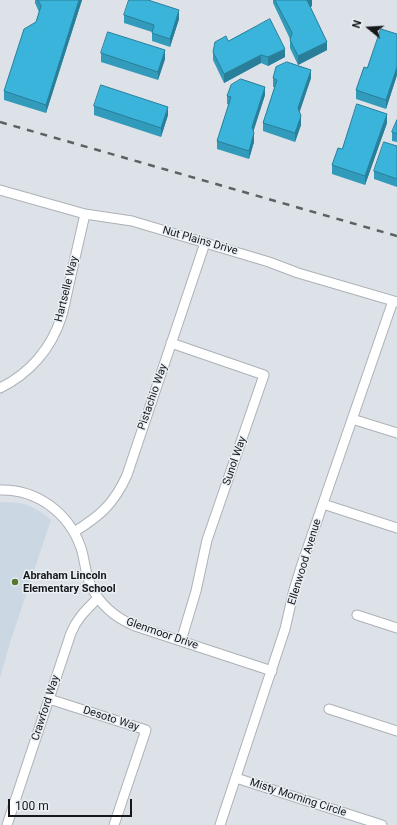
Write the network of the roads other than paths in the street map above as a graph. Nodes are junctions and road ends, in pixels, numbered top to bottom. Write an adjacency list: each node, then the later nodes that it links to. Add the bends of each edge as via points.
1 (0, 190): 2 (street, Nut Plains Drive)
2 (85, 214): 3 (street, Nut Plains Drive, via 132,221); 6 (street, Hartselle Way, via 62,317 54,336 29,369)
3 (205, 243): 4 (street, Nut Plains Drive); 5 (street, Pistachio Way)
4 (395, 302): 7 (street, Ellenwood Avenue)
5 (171, 343): 12 (street, Pistachio Way, via 122,487 104,511); 16 (street, Sunol Way, via 264,375 207,540 196,591)
6 (0, 388)
7 (352, 419): 8 (street); 10 (street, Ellenwood Avenue)
8 (397, 433)
9 (0, 490): 12 (street, Glenmoor Drive, via 25,493 43,500 65,519)
10 (323, 504): 11 (street); 17 (street, Ellenwood Avenue, via 301,567 286,629)
11 (397, 528)
12 (74, 532): 13 (street, Glenmoor Drive, via 82,550 91,586)
13 (98, 598): 16 (street, Glenmoor Drive, via 111,612 126,622); 18 (street, Crawford Way, via 85,610 75,625)
14 (357, 615): 15 (street)
15 (397, 628)
16 (181, 641): 17 (street, Glenmoor Drive)
17 (272, 671): 21 (street, Ellenwood Avenue)
18 (49, 699): 22 (street, Crawford Way); 23 (street, Desoto Way, via 146,730)
19 (329, 709): 20 (street)
20 (397, 731)
21 (236, 778): 24 (street, Ellenwood Avenue); 25 (street, Misty Morning Circle)
22 (7, 825)
23 (114, 825)
24 (220, 825)
25 (382, 825)

